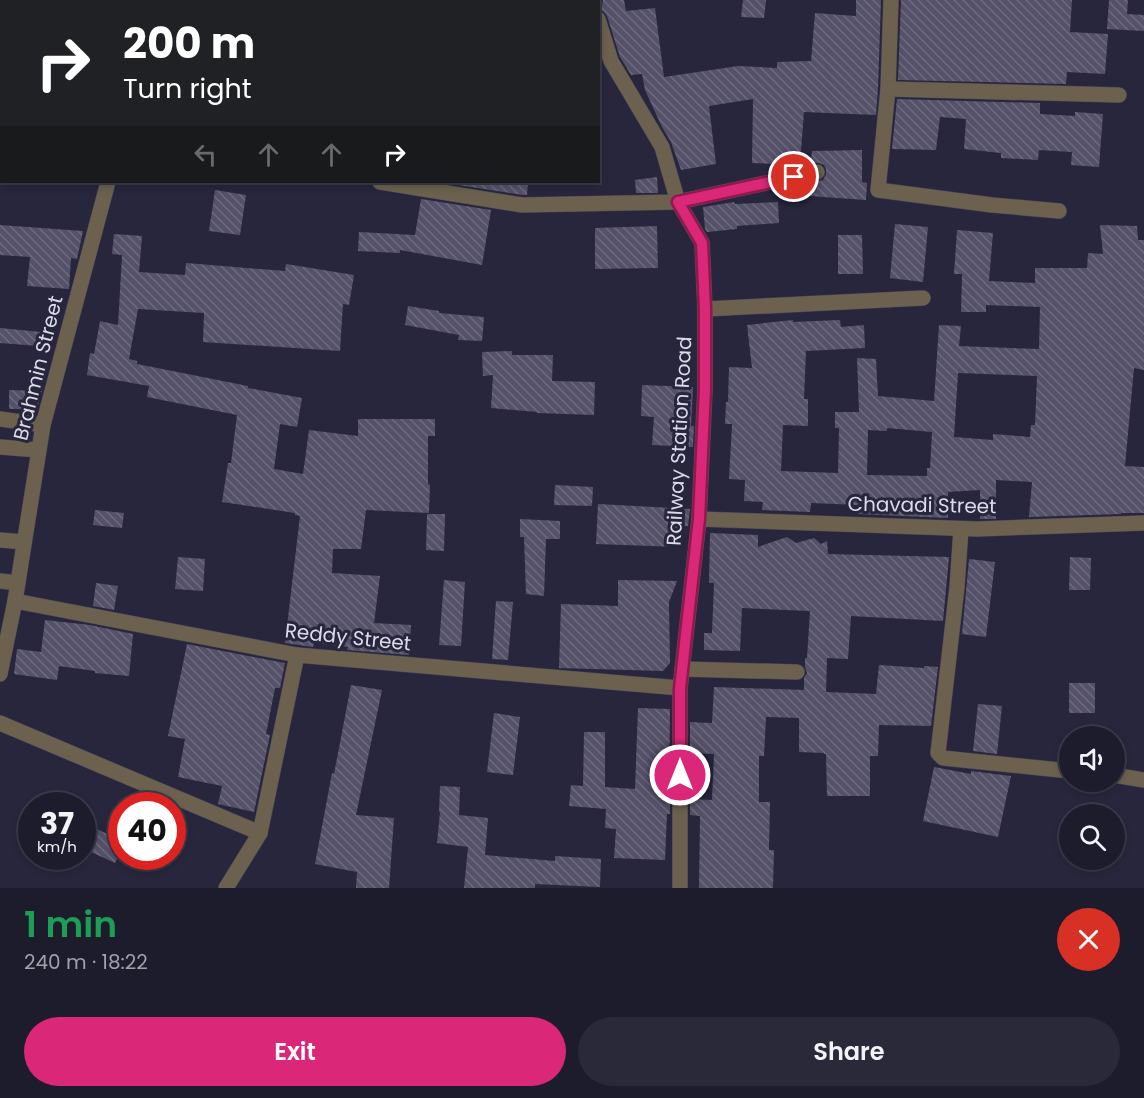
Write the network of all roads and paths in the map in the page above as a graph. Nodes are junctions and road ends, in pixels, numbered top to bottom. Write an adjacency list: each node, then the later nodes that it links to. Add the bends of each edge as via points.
1 (891, 0): 3 (street)
2 (600, 25): 9 (street, Railway Station Road, via 611,61 662,147)
3 (888, 89): 4 (street); 10 (street, via 878,190)
4 (1119, 95)
5 (817, 172): 9 (street)
6 (108, 183): 14 (street, Brahmin Street)
7 (396, 183): 8 (street)
8 (411, 184): 9 (street, via 522,205)
9 (678, 202): 12 (street, Railway Station Road, via 702,243)
10 (1059, 211)
11 (923, 298): 12 (street)
12 (705, 309): 17 (street, Railway Station Road)
13 (0, 419): 14 (street)
14 (43, 425): 16 (street, Brahmin Street)
15 (0, 447): 16 (street)
16 (38, 450): 21 (street, Brahmin Street)
17 (699, 519): 19 (street, Chavadi Street); 26 (street, Railway Station Road)
18 (1144, 523): 19 (street, Chavadi Street)
19 (961, 529): 31 (street, via 938,753 943,758)
20 (0, 540): 21 (street)
21 (24, 542): 23 (street, Brahmin Street)
22 (0, 581): 23 (street)
23 (18, 583): 24 (street, Brahmin Street)
24 (15, 601): 25 (street, Reddy Street); 28 (street, Brahmin Street)
25 (297, 655): 29 (street, Reddy Street); 34 (street)
26 (682, 669): 27 (street); 29 (street, Railway Station Road)
27 (797, 672)
28 (0, 674)
29 (680, 688): 36 (street, Railway Station Road)
30 (0, 723): 34 (street)
31 (1059, 770)
32 (1125, 777): 33 (street)
33 (1144, 780)
34 (260, 833): 35 (street)
35 (228, 887)
36 (680, 888)

